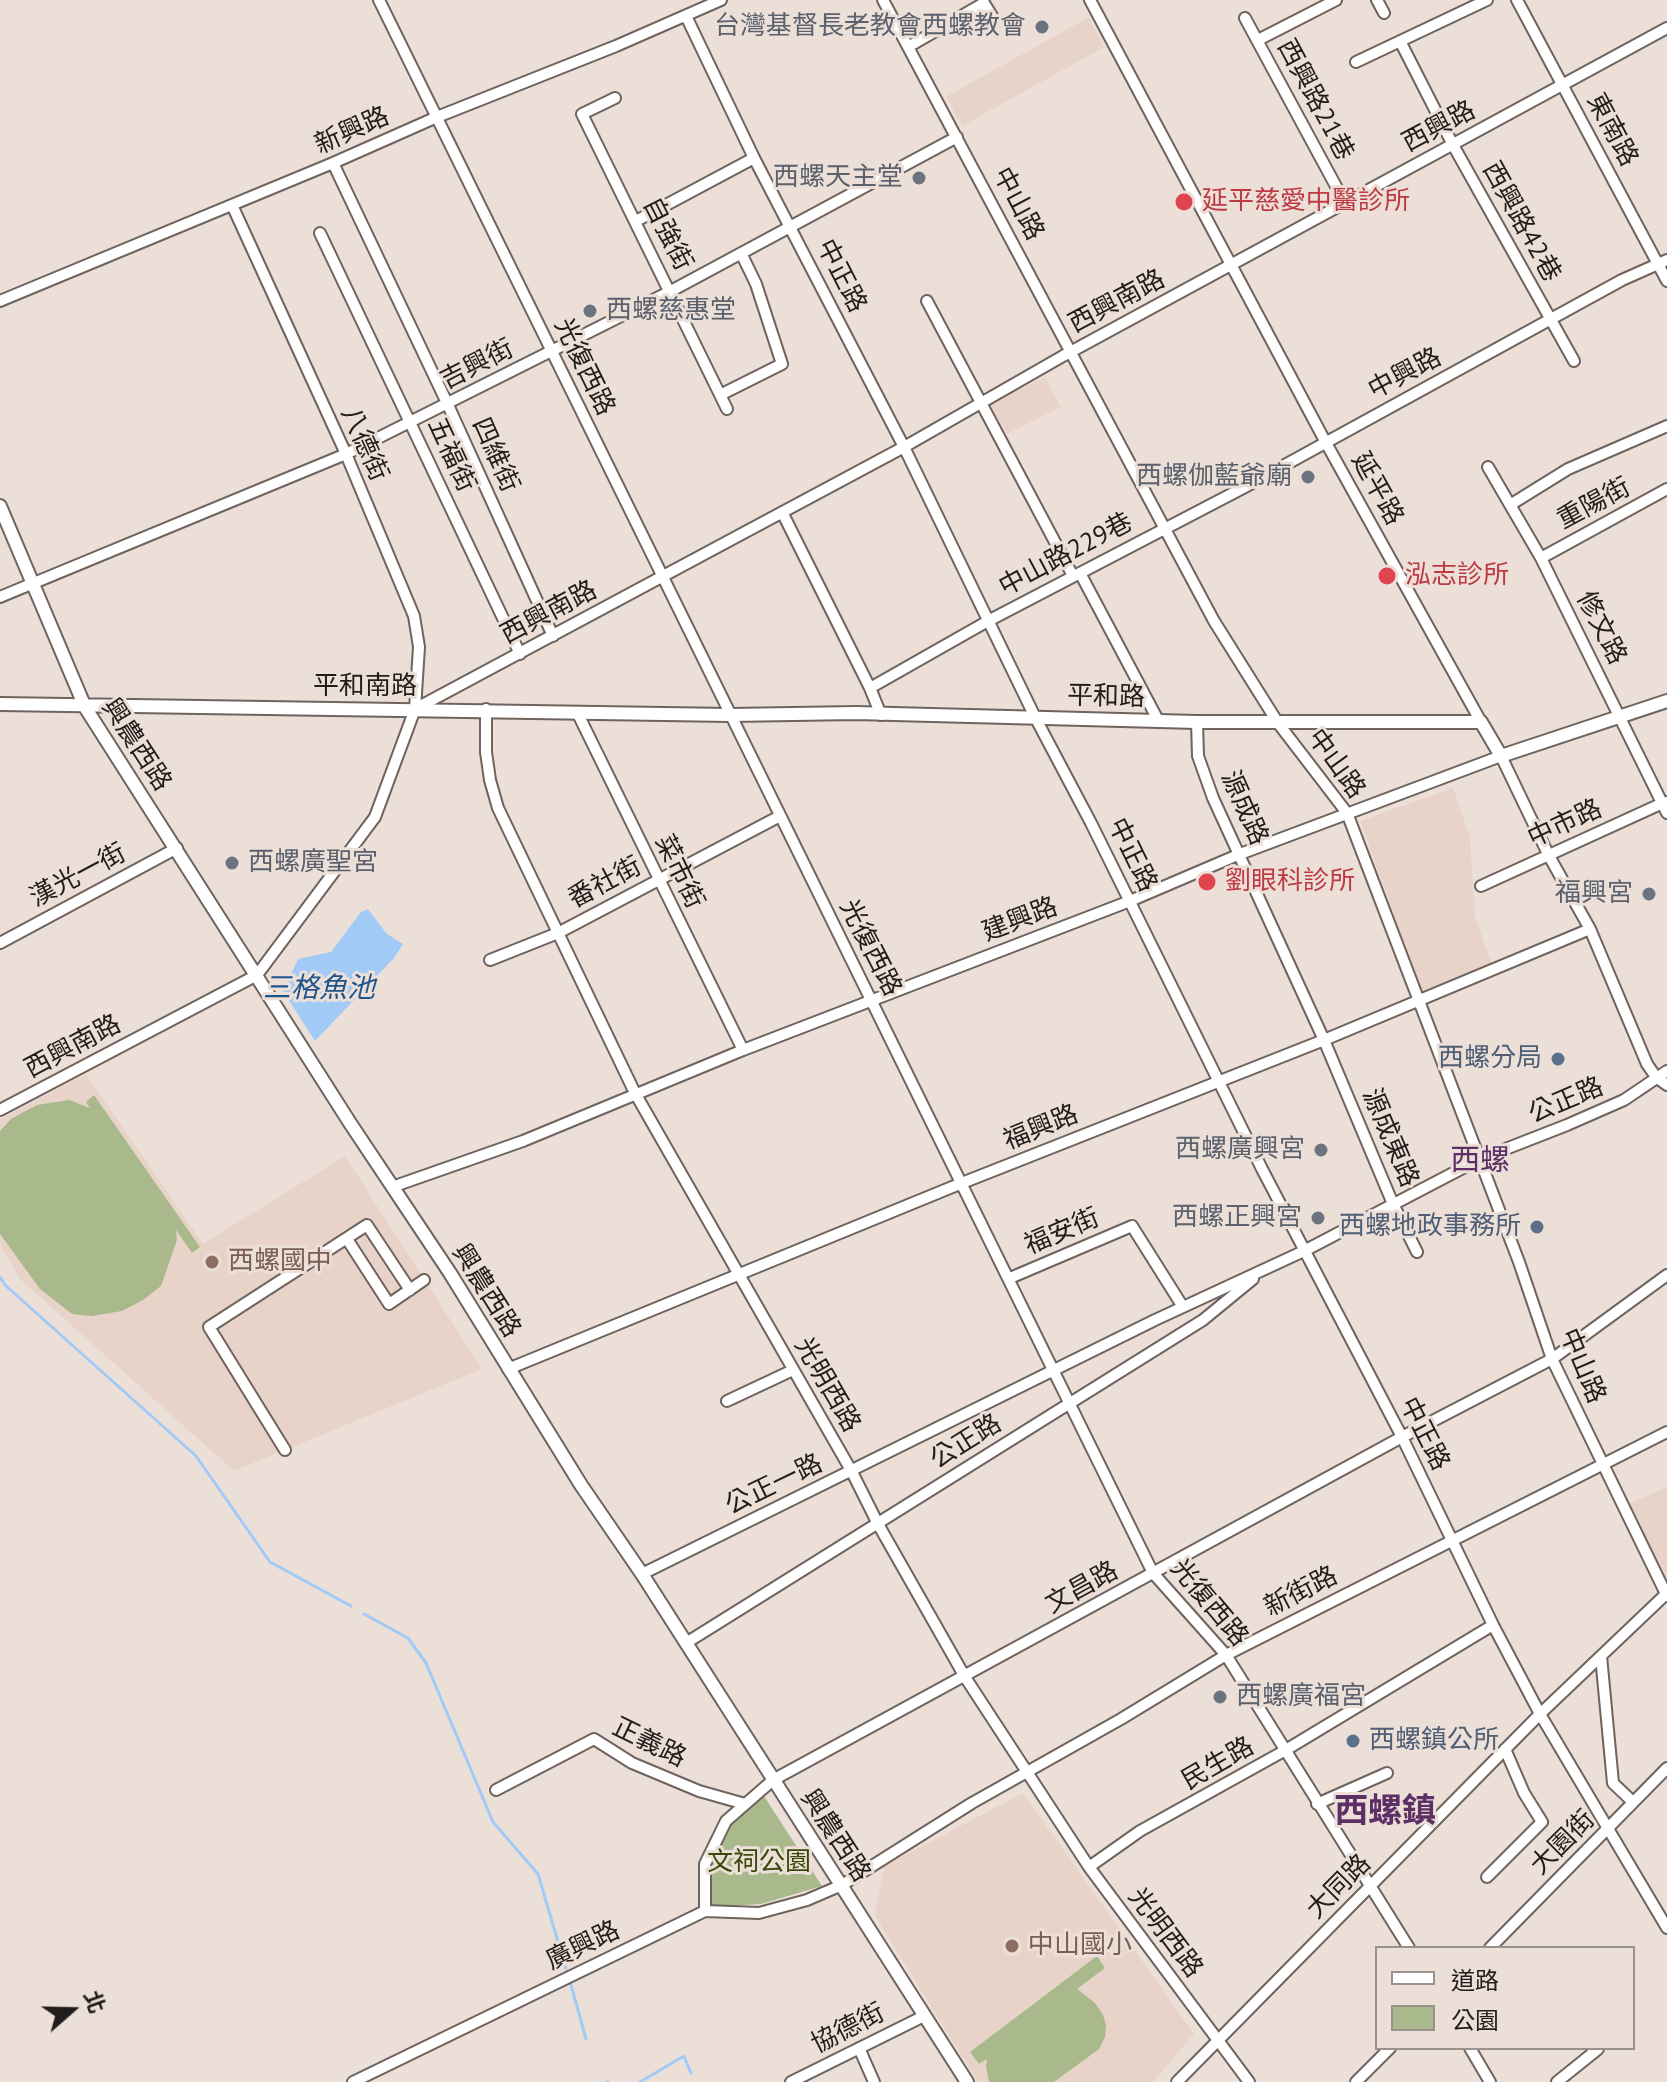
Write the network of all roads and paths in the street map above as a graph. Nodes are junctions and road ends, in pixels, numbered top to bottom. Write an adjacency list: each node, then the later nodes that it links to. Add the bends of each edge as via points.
1 (379, 0): 20 (street, 光復西路)
2 (721, 0): 10 (street, 新興路)
3 (883, 0): 16 (street, 中山路)
4 (1336, 0): 14 (street)
5 (1377, 0): 9 (street)
6 (1487, 0): 15 (street)
7 (1517, 0): 18 (street, 東南路)
8 (1095, 2): 32 (street, 延平路)
9 (1384, 13)
10 (686, 16): 20 (street, 新興路); 23 (street, 中正路)
11 (992, 16): 16 (street, via 984,3)
12 (1245, 18): 14 (street, 西興路21巷)
13 (1667, 28): 18 (street, 西興路)
14 (1258, 40): 25 (street, 西興路21巷)
15 (1400, 41): 17 (street); 22 (street, 西興路42巷)
16 (908, 47): 21 (street, 中山路)
17 (1356, 62)
18 (1563, 86): 22 (street, 西興路); 31 (street, 東南路)
19 (615, 98): 27 (street, 自強街, via 582,114)
20 (437, 117): 24 (street, 新興路); 39 (street, 光復西路)
21 (957, 137): 28 (street, 吉興街); 38 (street, 中山路)
22 (1453, 145): 25 (street, 西興路); 37 (street, 西興路42巷)
23 (754, 158): 27 (street); 28 (street, 中正路)
24 (333, 163): 26 (street, 新興路); 43 (street, 四維街)
25 (1345, 203): 32 (street, 西興路)
26 (232, 205): 35 (street, 新興路); 49 (street, 八德街)
27 (636, 221): 34 (street, 自強街)
28 (791, 226): 30 (street, 吉興街); 48 (street, 中正路)
29 (320, 233): 45 (street, 五福街)
30 (741, 253): 34 (street, 吉興街); 41 (street, via 782,364)
31 (1663, 262): 33 (street, 東南路); 37 (street, 中興路)
32 (1232, 265): 38 (street, 西興南路); 47 (street, 延平路)
33 (1667, 281)
34 (671, 291): 39 (street, 吉興街); 41 (street, 自強街)
35 (0, 301)
36 (927, 301): 42 (street)
37 (1552, 319): 40 (street, 西興路42巷); 47 (street, 中興路)
38 (1072, 351): 42 (street, 西興南路); 55 (street, 中山路)
39 (552, 352): 43 (street, 吉興街); 58 (street, 光復西路)
40 (1574, 361)
41 (722, 394): 44 (street, 自強街)
42 (981, 403): 48 (street, 西興南路); 57 (street)
43 (448, 405): 45 (street, 吉興街); 62 (street, 四維街)
44 (727, 409)
45 (411, 422): 49 (street, 吉興街); 63 (street, 五福街)
46 (1667, 426): 52 (street, via 1568,469)
47 (1325, 441): 55 (street, 中興路); 77 (street, 延平路)
48 (904, 447): 54 (street, 西興南路); 61 (street, 中正路)
49 (346, 454): 59 (street, 吉興街); 68 (street, 八德街, via 414,616 419,647)
50 (1488, 467): 52 (street, 修文路)
51 (1667, 489): 56 (street, 重陽街)
52 (1510, 505): 56 (street, 修文路)
53 (0, 506): 59 (main road, 興農西路)
54 (782, 512): 58 (street, 西興南路); 64 (street)
55 (1164, 528): 57 (street, 中山路229巷); 78 (street, 中山路)
56 (1541, 558): 74 (street, 修文路)
57 (1076, 574): 61 (street, 中山路229巷); 75 (street)
58 (662, 578): 62 (street, 西興南路); 71 (street, 光復西路)
59 (32, 584): 60 (street, 吉興街); 67 (main road, 興農西路)
60 (0, 597)
61 (988, 621): 64 (street, 中山路229巷); 73 (street, 中正路)
62 (553, 636): 63 (street, 西興南路)
63 (520, 654): 68 (street, 西興南路)
64 (870, 688): 72 (street)
65 (1667, 701): 74 (main road, 建興路)
66 (0, 704): 67 (main road, 平和南路)
67 (85, 707): 68 (main road, 平和南路); 83 (main road, 興農西路)
68 (415, 709): 69 (main road, 平和南路); 93 (street, 西興南路, via 375,817)
69 (486, 709): 70 (main road, 平和南路); 90 (street, 光明西路, via 486,752 498,808)
70 (577, 712): 71 (main road, 平和南路); 86 (street, 菜市街)
71 (730, 715): 72 (main road, 平和路); 82 (street, 光復西路)
72 (881, 715): 73 (main road, 平和路)
73 (1035, 717): 75 (main road, 平和路); 88 (street, 中正路)
74 (1622, 718): 79 (main road, 建興路); 80 (street, 修文路)
75 (1158, 720): 76 (main road, 平和路)
76 (1197, 722): 78 (main road, 平和路); 84 (street, 源成路, via 1198,756)
77 (1481, 722): 78 (main road, 平和路); 79 (main road, 延平路)
78 (1278, 723): 81 (street, 中山路)
79 (1501, 756): 81 (street, 建興路); 85 (street, 延平路)
80 (1665, 806): 85 (street, 中市路)
81 (1347, 813): 84 (street, 建興路); 95 (street, 中山路)
82 (780, 816): 86 (street, 番社街); 94 (street, 光復西路)
83 (177, 848): 91 (street, 漢光一街); 93 (main road, 興農西路)
84 (1240, 854): 88 (street, 建興路); 96 (street, 源成路)
85 (1549, 856): 87 (street, 中市路); 89 (street, 延平路)
86 (658, 880): 90 (street, 番社街); 97 (street, 菜市街)
87 (1481, 886)
88 (1130, 901): 94 (street, 建興路); 100 (street, 中正路)
89 (1590, 929): 95 (street, 福興路); 99 (street, 延平路)
90 (558, 933): 92 (street, 番社街); 102 (street, 光明西路)
91 (0, 943)
92 (490, 960)
93 (257, 975): 103 (street, 西興南路); 106 (main road, 興農西路)
94 (871, 1000): 97 (street, 建興路); 105 (street, 光復西路)
95 (1416, 1000): 96 (street, 福興路); 104 (street, 中山路)
96 (1324, 1040): 100 (street, 福興路); 107 (street, 源成東路)
97 (743, 1050): 102 (street, 建興路)
98 (1667, 1071): 99 (street, 公正路)
99 (1656, 1077): 101 (street, 延平路); 104 (street, 公正路, via 1624,1100)
100 (1219, 1082): 105 (street, 福興路); 109 (street, 中正路)
101 (1667, 1085)
102 (635, 1093): 106 (street, 建興路, via 523,1141); 112 (street, 光明西路)
103 (0, 1110)
104 (1480, 1159): 107 (street, 公正路); 118 (street, 中山路)
105 (962, 1183): 112 (street, 福興路); 114 (street, 光復西路)
106 (392, 1187): 119 (main road, 興農西路)
107 (1393, 1204): 109 (street, 公正路); 110 (street, 源成東路)
108 (347, 1239): 116 (street, via 367,1225); 116 (street, via 389,1304); 126 (street, via 209,1327)
109 (1304, 1251): 111 (street, 公正路); 125 (street, 中正路)
110 (1417, 1252)
111 (1264, 1270): 117 (street, 公正路); 123 (street, 公正路, via 1203,1320)
112 (739, 1275): 119 (street, 福興路); 120 (street, 光明西路)
113 (1667, 1275): 118 (street, 文昌路)
114 (1010, 1278): 117 (street, 福安街, via 1132,1226); 121 (street, 光復西路)
115 (424, 1280): 116 (street)
116 (410, 1290)
117 (1183, 1307): 121 (street, 公正路)
118 (1552, 1359): 125 (street, 文昌路); 127 (street, 中山路)
119 (508, 1369): 132 (main road, 興農西路)
120 (793, 1370): 122 (street); 128 (street, 光明西路)
121 (1054, 1371): 123 (street, 光復西路); 128 (street, 公正一路)
122 (727, 1401)
123 (1069, 1402): 129 (street, 公正路); 131 (street, 光復西路)
124 (1667, 1432): 127 (street, 新街路)
125 (1402, 1437): 130 (street, 中正路); 131 (street, 文昌路)
126 (285, 1450)
127 (1603, 1465): 130 (street, 新街路); 133 (street, 中山路)
128 (852, 1472): 129 (street, 光明西路); 132 (street, 公正一路)
129 (878, 1524): 135 (street, 公正路); 138 (street, 光明西路)
130 (1452, 1540): 134 (street, 中正路); 136 (street, 新街路)
131 (1153, 1573): 136 (street, 光復西路); 138 (street, 文昌路)
132 (642, 1574): 135 (main road, 興農西路)
133 (1667, 1594): 137 (street, 大同路)
134 (1493, 1625): 139 (street, 中正路); 141 (street, 民生路)
135 (686, 1643): 145 (main road, 興農西路)
136 (1226, 1655): 141 (street, 光復西路); 142 (street, 新街路)
137 (1601, 1656): 139 (street, 大同路); 148 (street, via 1613,1783)
138 (965, 1677): 142 (street, 光明西路); 145 (street, 文昌路)
139 (1540, 1714): 140 (street, 大同路); 151 (street, 中正路)
140 (1505, 1749): 153 (street, via 1542,1822); 155 (street, 大同路)
141 (1284, 1751): 150 (street, 光復西路); 152 (street, 民生路, via 1140,1831)
142 (1026, 1771): 152 (street, 光明西路); 154 (street, 新街路)
143 (1664, 1771): 146 (street); 148 (street, 大園街)
144 (1387, 1773): 150 (street)
145 (773, 1780): 149 (street, 文昌路); 154 (main road, 興農西路)
146 (1667, 1786)
147 (496, 1790): 149 (street, 正義路, via 594,1739 632,1763)
148 (1633, 1802): 151 (street, 大園街)
149 (745, 1804): 156 (street, 文昌路, via 726,1821 705,1864)
150 (1317, 1804): 155 (street, 光復西路)
151 (1607, 1829): 157 (street, 中正路); 159 (street, 大園街)
152 (1089, 1867): 161 (street, 光明西路)
153 (1487, 1877)
154 (842, 1885): 156 (street, 廣興路, via 759,1913); 160 (main road, 興農西路)
155 (1370, 1886): 158 (street, 光復西路); 161 (street, 大同路)
156 (705, 1911): 167 (street, 廣興路)
157 (1667, 1928)
158 (1408, 1946)
159 (1492, 1946)
160 (924, 2016): 162 (street, 協德街); 170 (main road, 興農西路)
161 (1217, 2041): 171 (street, 大同路); 172 (street, 光明西路)
162 (859, 2048): 166 (street, 協德街); 169 (street)
163 (1388, 2050): 173 (street)
164 (1471, 2050): 174 (street)
165 (1597, 2050): 175 (street)
166 (804, 2079): 168 (street, 協德街)
167 (353, 2082)
168 (791, 2082)
169 (874, 2082)
170 (967, 2082)
171 (1177, 2082)
172 (1249, 2082)
173 (1356, 2082)
174 (1490, 2082)
175 (1557, 2082)

